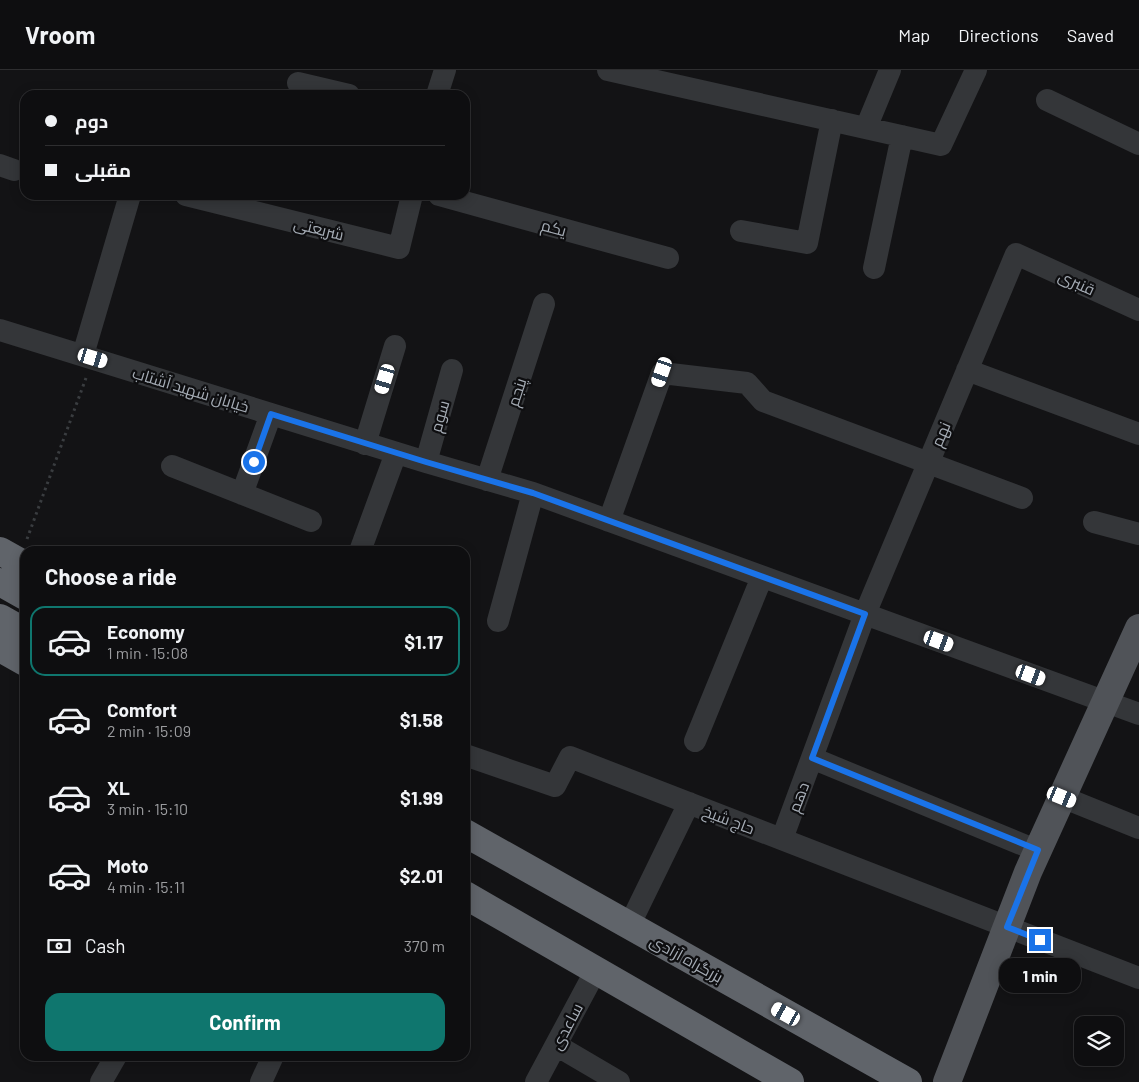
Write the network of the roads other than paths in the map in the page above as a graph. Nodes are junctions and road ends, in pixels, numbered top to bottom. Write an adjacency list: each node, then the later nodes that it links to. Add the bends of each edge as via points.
1 (445, 70): 7 (street)
2 (608, 70): 9 (street)
3 (890, 70): 10 (street)
4 (976, 70): 11 (street, via 941,145)
5 (298, 83): 6 (street)
6 (328, 90)
7 (439, 90)
8 (1047, 100): 12 (street)
9 (832, 120): 10 (street); 17 (street, via 807,243)
10 (866, 128): 11 (street)
11 (902, 136): 20 (street)
12 (1139, 144)
13 (129, 200): 25 (street)
14 (206, 200): 15 (street, شریعتی, via 399,248)
15 (411, 200)
16 (457, 200): 19 (street, یکم)
17 (741, 231)
18 (1016, 254): 22 (street, قنبری); 27 (street, نهم)
19 (668, 258)
20 (874, 268)
21 (544, 304): 35 (street, پنجم)
22 (1139, 310)
23 (0, 330): 25 (street, خیابان شهید آشتاب)
24 (395, 346): 30 (street)
25 (88, 357): 28 (street, خیابان شهید آشتاب)
26 (452, 370): 32 (street, سوم)
27 (967, 370): 29 (street); 33 (street, نهم)
28 (271, 414): 30 (street, خیابان شهید آشتاب); 37 (street)
29 (1139, 434)
30 (365, 444): 31 (street, خیابان شهید آشتاب)
31 (396, 453): 32 (street, خیابان شهید آشتاب); 43 (street)
32 (426, 462): 35 (street, خیابان شهید آشتاب)
33 (928, 463): 38 (street); 40 (street, via 764,401 747,383 662,372); 47 (street, نهم)
34 (172, 466): 37 (street)
35 (487, 480): 36 (street, خیابان شهید آشتاب)
36 (533, 493): 40 (street, خیابان شهید آشتاب); 49 (street)
37 (242, 494): 39 (street)
38 (1022, 498)
39 (311, 521)
40 (609, 521): 44 (street, خیابان شهید آشتاب)
41 (1094, 522): 42 (street)
42 (1139, 534)
43 (362, 546)
44 (762, 577): 47 (street, خیابان شهید آشتاب); 56 (street)
45 (0, 582): 46 (highway)
46 (20, 593)
47 (865, 614): 54 (street, خیابان شهید آشتاب); 58 (street, دهم)
48 (0, 618): 51 (highway)
49 (498, 621)
50 (1139, 628): 54 (main road)
51 (20, 629)
52 (0, 648): 53 (highway)
53 (20, 659)
54 (1105, 701): 55 (street, خیابان شهید آشتاب); 59 (main road)
55 (1139, 714)
56 (695, 741)
57 (470, 757): 60 (street, حاج شیخ, via 555,786 570,757)
58 (812, 758): 63 (street, دهم); 64 (street)
59 (1062, 797): 61 (street); 64 (main road)
60 (689, 803): 63 (street, حاج شیخ); 66 (street)
61 (1139, 828)
62 (470, 836): 66 (highway, بزرگراه آزادی)
63 (782, 839): 67 (street, حاج شیخ)
64 (1038, 850): 67 (main road)
65 (470, 898): 68 (highway)
66 (630, 926): 78 (highway, بزرگراه آزادی)
67 (1007, 927): 69 (street, حاج شیخ); 79 (main road)
68 (596, 970): 70 (street, ساعدی); 77 (highway)
69 (1139, 978)
70 (556, 1045): 75 (street, ساعدی); 76 (street)
71 (113, 1061): 73 (street)
72 (271, 1061): 74 (street)
73 (102, 1082)
74 (261, 1082)
75 (536, 1082)
76 (619, 1082)
77 (790, 1082)
78 (908, 1082)
79 (947, 1082)

